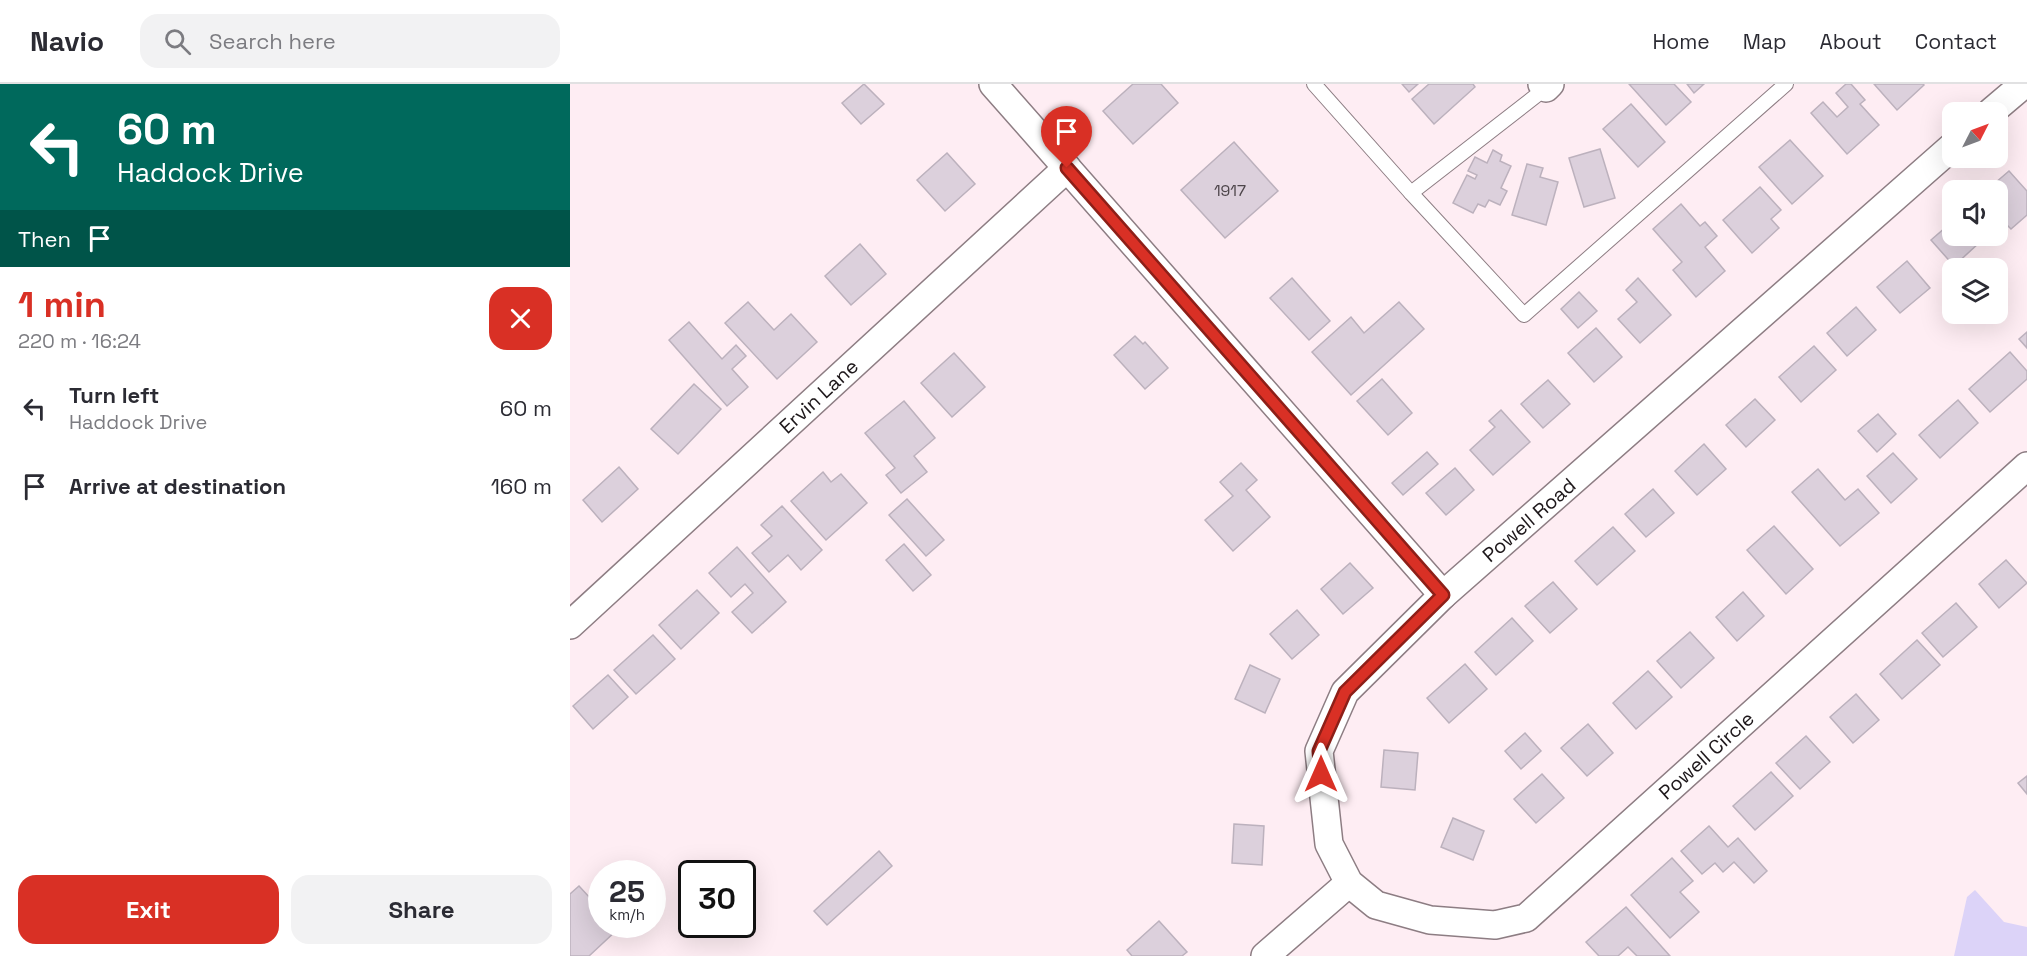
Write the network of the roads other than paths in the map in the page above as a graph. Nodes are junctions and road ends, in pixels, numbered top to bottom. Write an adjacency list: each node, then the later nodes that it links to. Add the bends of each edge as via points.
1 (993, 84): 8 (street)
2 (1314, 84): 9 (lane)
3 (1786, 84): 9 (lane, via 1524,315)
4 (2024, 84): 6 (street)
5 (1546, 85): 9 (lane)
6 (2003, 102)
7 (1942, 156): 11 (street, Powell Road)
8 (1067, 168): 11 (street); 12 (street, Ervin Lane)
9 (1411, 193)
10 (2027, 466): 13 (street, Powell Circle, via 1526,918 1495,925 1430,920 1376,905)
11 (1443, 595): 13 (street, Powell Road, via 1345,692 1319,751 1329,844)
12 (570, 625)
13 (1348, 883): 14 (street)
14 (1265, 956)

